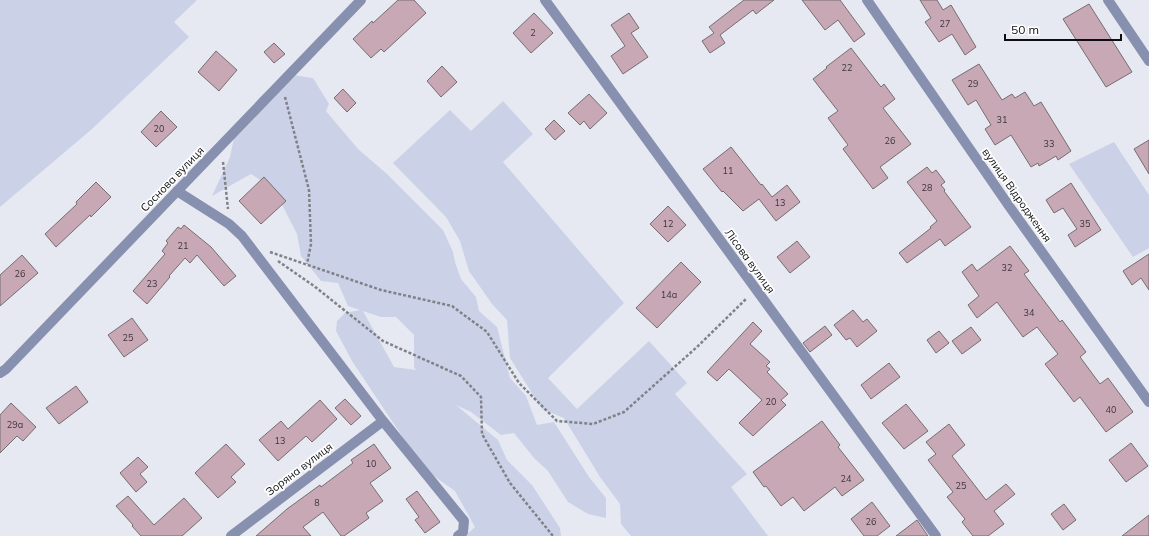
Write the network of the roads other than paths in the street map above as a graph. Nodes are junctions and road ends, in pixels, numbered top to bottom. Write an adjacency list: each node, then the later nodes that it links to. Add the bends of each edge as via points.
1 (361, 0): 6 (street, Соснова вулиця)
2 (545, 0): 12 (street, Лісова вулиця)
3 (867, 0): 8 (street, вулиця Відродження, via 1009,206)
4 (1108, 0): 5 (street)
5 (1149, 61)
6 (177, 191): 7 (street, Соснова вулиця); 9 (street, via 229,224 242,236)
7 (0, 373)
8 (1149, 402)
9 (382, 421): 10 (street, Зоряна вулиця); 11 (street, via 464,521 463,532)
10 (231, 536)
11 (458, 536)
12 (936, 536)

